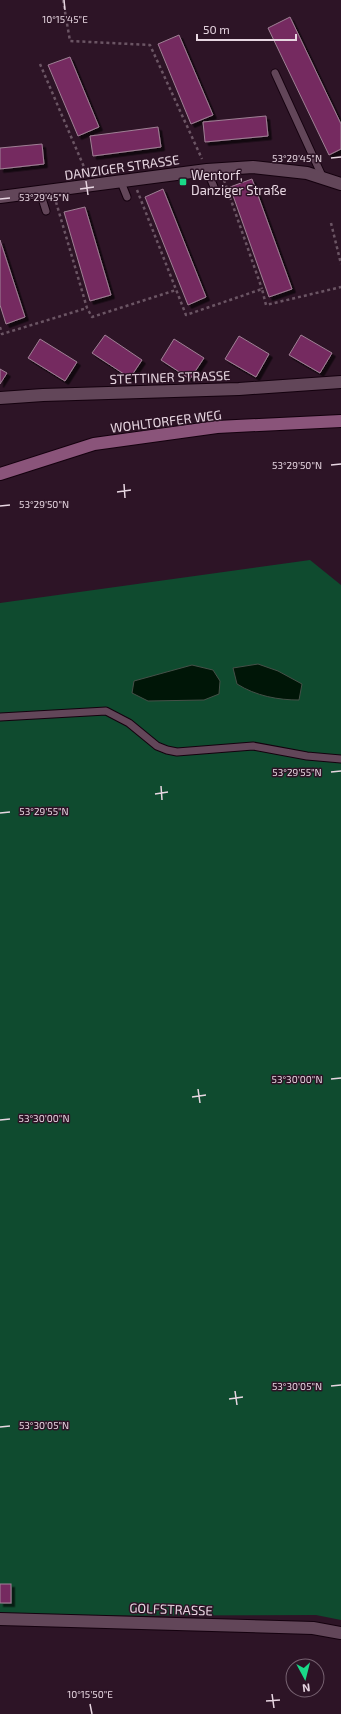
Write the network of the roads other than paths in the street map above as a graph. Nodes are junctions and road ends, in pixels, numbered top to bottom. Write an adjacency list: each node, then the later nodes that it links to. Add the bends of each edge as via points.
1 (275, 73): 3 (lane)
2 (207, 170): 3 (street, DANZIGER STRASSE, via 253,166 307,173); 4 (street, DANZIGER STRASSE); 6 (lane)
3 (323, 178): 5 (street, DANZIGER STRASSE)
4 (127, 181): 7 (street, DANZIGER STRASSE); 9 (lane)
5 (341, 184)
6 (214, 186)
7 (40, 192): 8 (street, DANZIGER STRASSE); 10 (lane)
8 (0, 197)
9 (127, 197)
10 (46, 211)
11 (341, 382): 12 (street, STETTINER STRASSE, via 239,389 43,394)
12 (0, 398)
13 (341, 421): 14 (main road, WOHLTORFER WEG, via 217,427 94,444)
14 (0, 474)
15 (0, 717): 16 (lane, via 106,711 129,722 157,746 167,750 177,752 253,746 307,756)
16 (341, 759)
17 (0, 1619): 18 (street, GOLFSTRASSE, via 313,1628)
18 (341, 1633)

